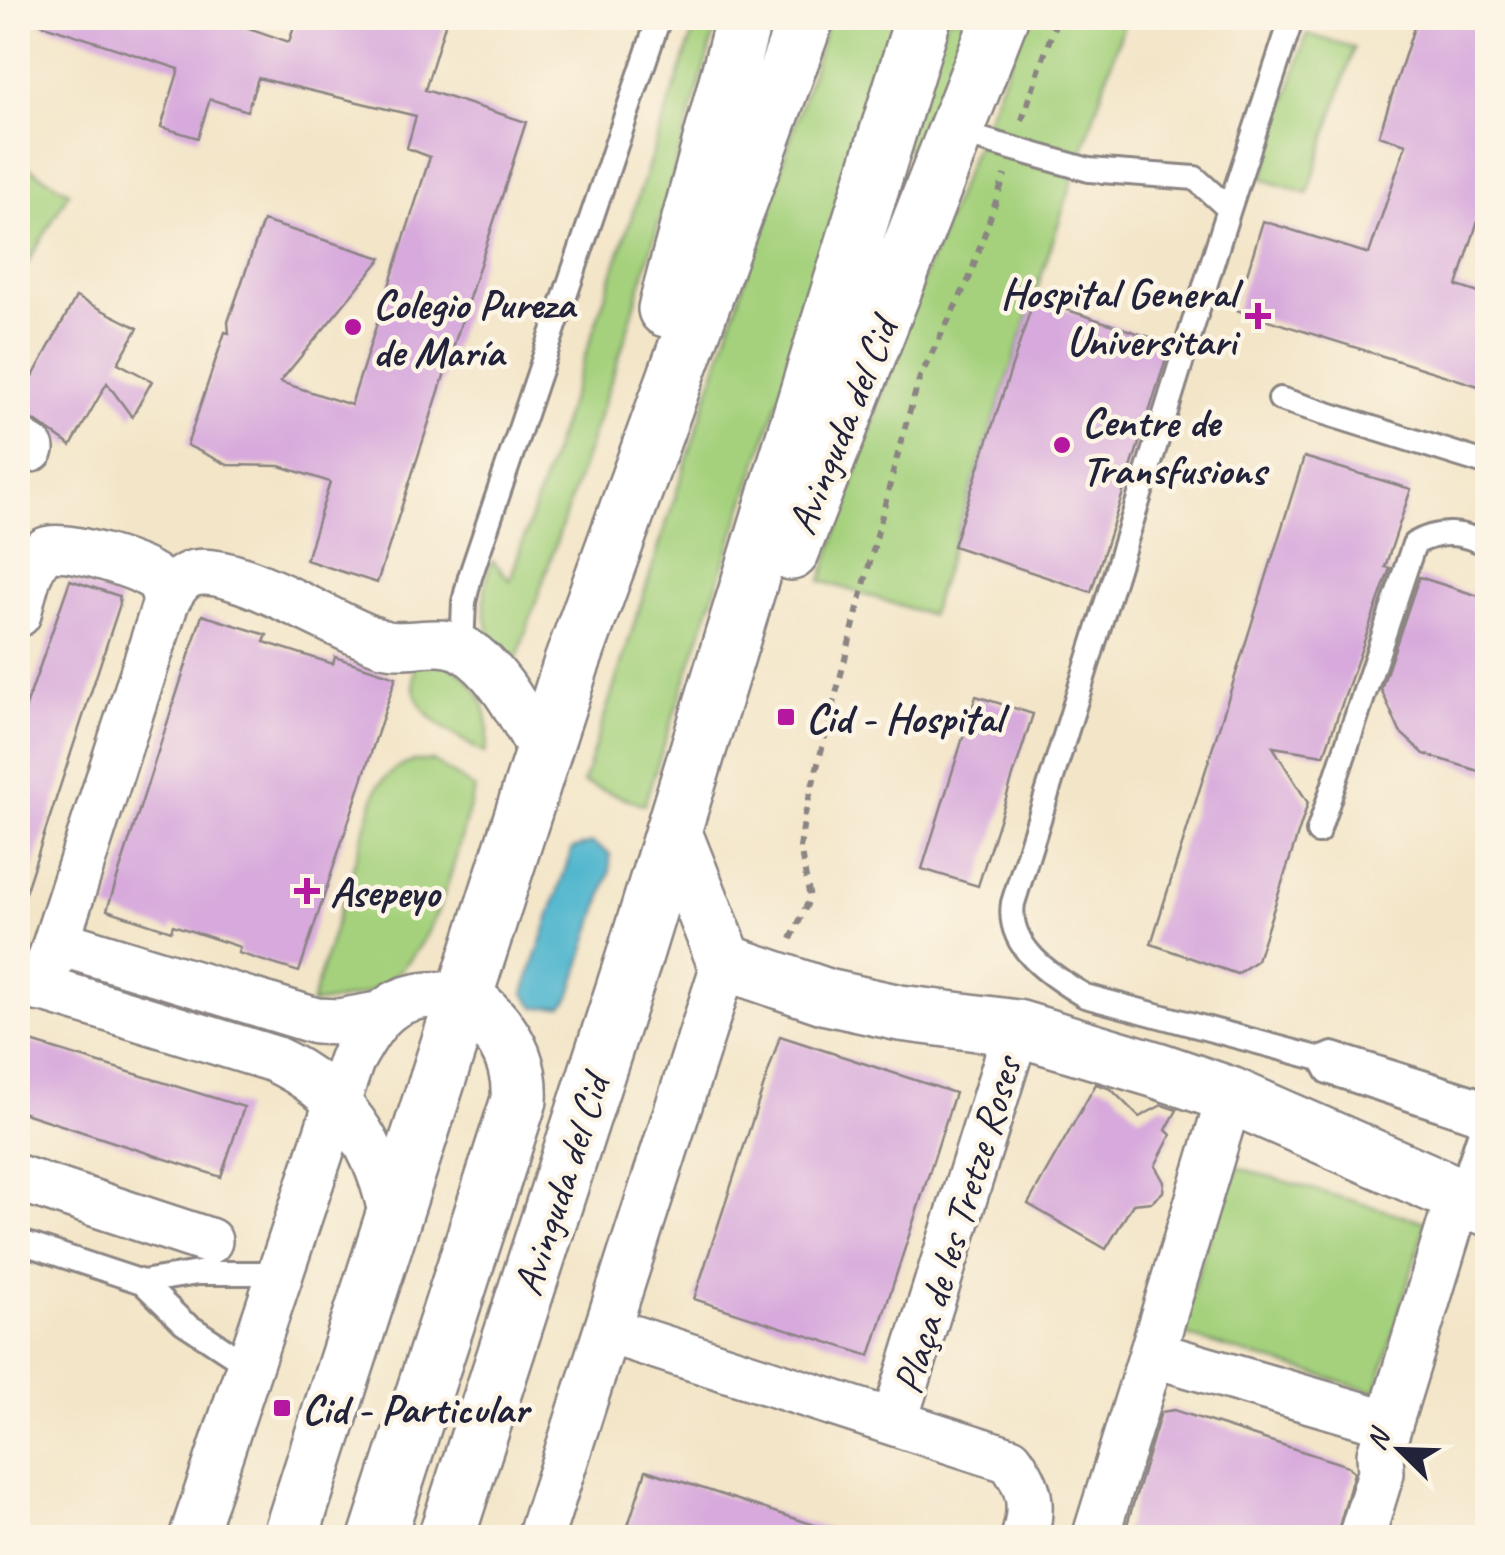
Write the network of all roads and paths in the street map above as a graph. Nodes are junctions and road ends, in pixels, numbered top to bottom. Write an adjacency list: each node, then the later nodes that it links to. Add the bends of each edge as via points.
1 (659, 18): 16 (lane, via 470,577)
2 (744, 18): 17 (main road)
3 (806, 18): 17 (main road)
4 (922, 18): 19 (main road, Avinguda del Cid)
5 (1000, 18): 8 (main road, Avinguda del Cid)
6 (1057, 18): 9 (path)
7 (1292, 18): 10 (lane)
8 (955, 132): 9 (lane); 19 (main road, Avinguda del Cid, via 829,461)
9 (1013, 149): 10 (lane, via 1089,170 1195,178); 22 (path, via 969,279 920,377 805,814 800,848 808,908)
10 (1229, 208): 29 (lane, via 1198,345 1010,922 1025,950 1085,996 1321,1059 1328,1072)
11 (1280, 398): 12 (lane)
12 (1488, 464)
13 (1488, 546): 20 (lane, via 1457,534 1432,534 1414,544)
14 (166, 602): 15 (street, via 157,579 66,547 47,549 36,561); 16 (street, via 180,580 204,572 311,607 372,640); 21 (street)
15 (18, 614)
16 (462, 647): 18 (street, via 505,692)
17 (572, 665): 18 (main road)
18 (543, 753): 24 (main road)
19 (673, 831): 22 (main road); 45 (main road, Avinguda del Cid)
20 (1318, 832)
21 (57, 942): 23 (street); 25 (street, via 288,1014 339,1022)
22 (748, 970): 26 (main road, via 900,1013); 37 (street, Avinguda del Cid)
23 (29, 985): 28 (street, via 274,1059)
24 (463, 996): 25 (street, via 414,995); 32 (main road); 44 (main road, via 508,1045 519,1100)
25 (378, 1015): 28 (street)
26 (1016, 1028): 27 (main road); 40 (street, Plaça de les Tretze Roses)
27 (1230, 1095): 31 (main road); 38 (street)
28 (338, 1100): 32 (street, via 375,1156); 35 (street)
29 (1478, 1108): 31 (lane)
30 (18, 1178): 34 (street)
31 (1473, 1204): 41 (street)
32 (394, 1222): 43 (main road)
33 (18, 1241): 36 (lane)
34 (209, 1241)
35 (282, 1273): 36 (lane, via 198,1273); 39 (street)
36 (142, 1282): 39 (lane, via 183,1322)
37 (607, 1330): 40 (street, Plaça de les Tretze Roses); 46 (street, Avinguda del Cid)
38 (1152, 1354): 41 (street); 48 (street)
39 (250, 1366): 42 (street)
40 (894, 1422): 47 (street, Plaça de les Tretze Roses, via 1010,1460 1026,1482 1033,1510)
41 (1389, 1423): 49 (street)
42 (192, 1538)
43 (290, 1538)
44 (377, 1538)
45 (446, 1538)
46 (540, 1538)
47 (1024, 1538)
48 (1095, 1538)
49 (1361, 1538)

